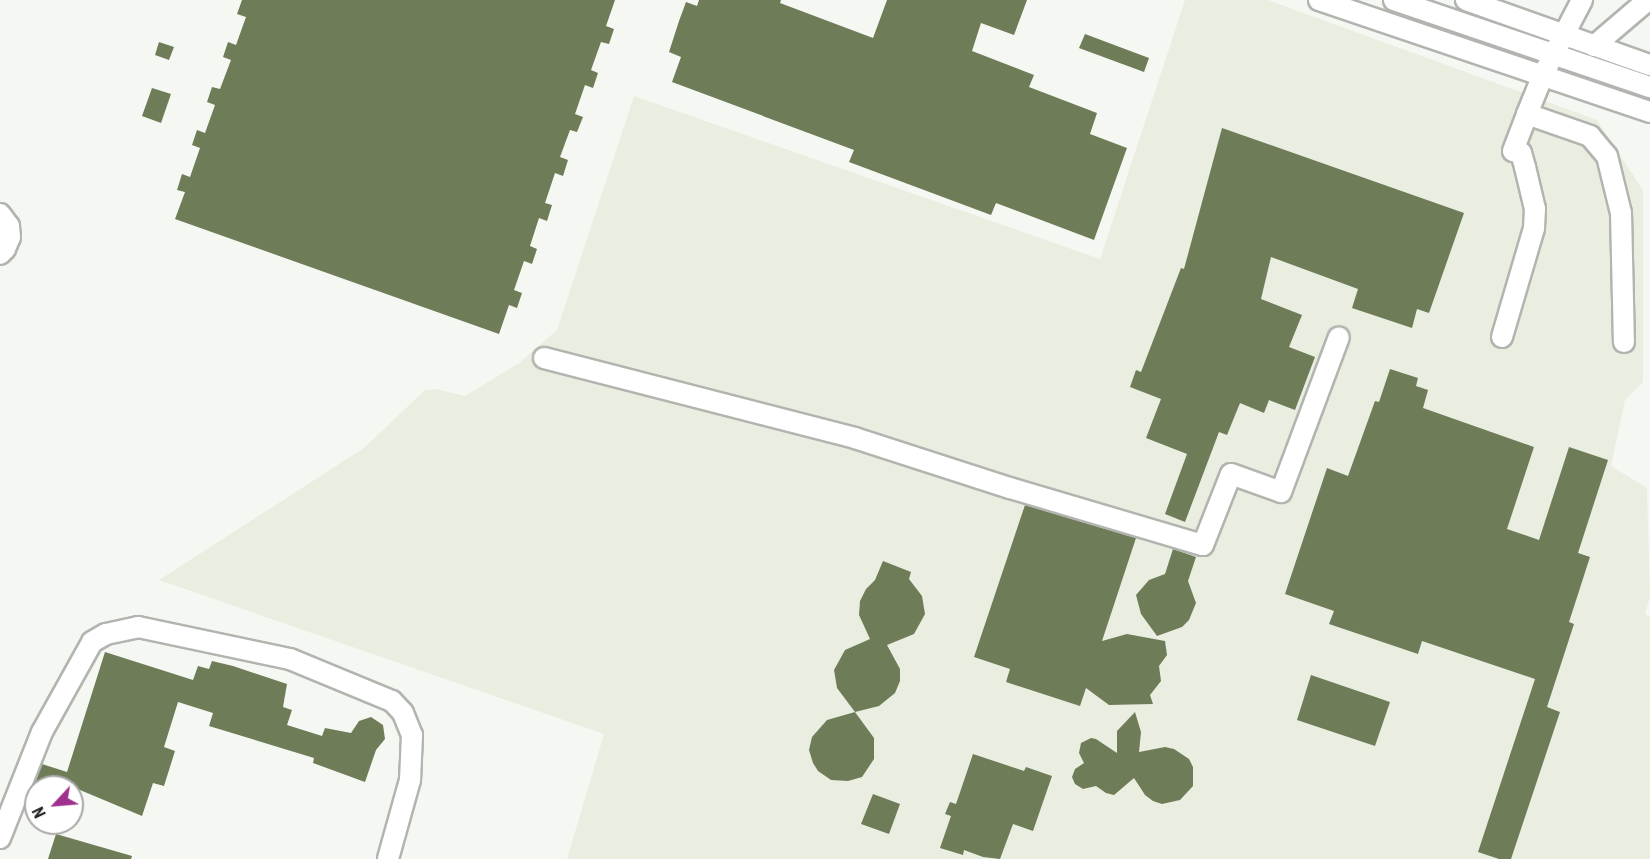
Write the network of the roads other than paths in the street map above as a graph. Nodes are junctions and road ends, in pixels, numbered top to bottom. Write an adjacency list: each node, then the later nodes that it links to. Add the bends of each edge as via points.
1 (1319, 0): 10 (street)
2 (1394, 0): 8 (street)
3 (1466, 0): 6 (street)
4 (1582, 0): 6 (street)
5 (1648, 0): 7 (street)
6 (1563, 35): 7 (street); 8 (street)
7 (1594, 45): 9 (street)
8 (1554, 55): 10 (street); 11 (street)
9 (1650, 65)
10 (1543, 75): 12 (street); 13 (street)
11 (1650, 87)
12 (1650, 112)
13 (1527, 114): 17 (street, via 1513,151 1521,153 1525,167 1535,209 1534,228); 18 (street, via 1590,136 1607,156 1621,213)
14 (0, 214): 15 (street, via 9,226 10,237)
15 (0, 254)
16 (1340, 337): 19 (street, via 1281,492 1231,474 1203,545 855,438)
17 (1502, 337)
18 (1624, 342)
19 (544, 358)
20 (0, 838): 21 (street, via 42,732 92,642 106,634 138,627 290,658 392,701 404,713 412,735 410,780)
21 (388, 859)

